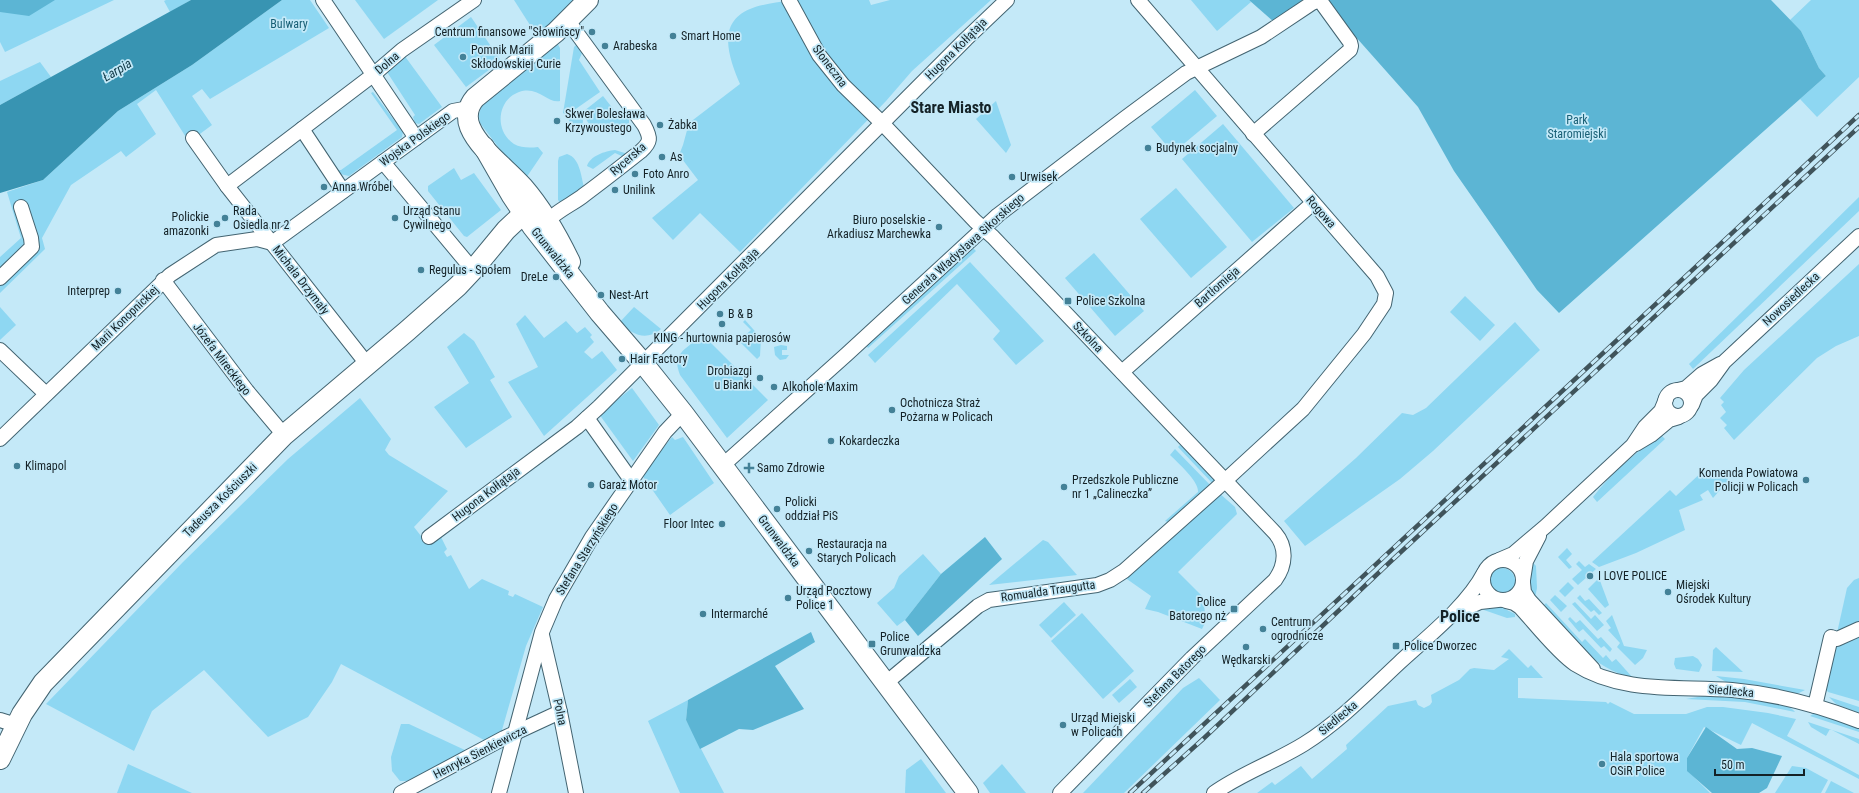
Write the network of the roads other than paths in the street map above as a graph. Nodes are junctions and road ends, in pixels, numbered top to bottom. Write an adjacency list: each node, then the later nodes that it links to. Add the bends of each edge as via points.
1 (323, 0): 9 (street)
2 (474, 0): 9 (street, Dolna, via 402,50)
3 (588, 0): 7 (main road)
4 (789, 0): 11 (street, Słoneczna, via 809,38 829,68 843,86)
5 (1007, 0): 11 (street, Hugona Kołłątaja)
6 (1138, 0): 8 (street, Rogowa)
7 (568, 21): 10 (main road, via 476,97); 21 (street, Rycerska, via 644,125 649,139 641,151 590,192 566,206)
8 (1196, 68): 13 (street, Rogowa); 13 (street, Generała Władysława Sikorskiego, via 1260,37 1317,1 1325,6 1351,46 1350,50); 22 (street, Generała Władysława Sikorskiego, via 1125,118 998,215)
9 (373, 75): 12 (street, Dolna); 15 (street)
10 (469, 108): 15 (street, Wojska Polskiego, via 453,111); 21 (main road, Grunwaldzka, via 470,127)
11 (882, 123): 22 (street, Szkolna); 32 (street, Hugona Kołłątaja)
12 (302, 129): 17 (street, Dolna); 18 (street)
13 (1253, 134): 19 (street, Rogowa)
14 (193, 138): 17 (street, Michała Drzymały)
15 (416, 138): 16 (street, Wojska Polskiego)
16 (383, 162): 18 (street, Wojska Polskiego); 25 (street)
17 (227, 186): 24 (street, Michała Drzymały)
18 (343, 191): 24 (street, Wojska Polskiego)
19 (1313, 203): 29 (street, Rogowa, via 1377,276); 34 (street, Bartłomieja)
20 (21, 207): 26 (street, via 32,247)
21 (535, 217): 25 (main road, Tadeusza Kościuszki, via 508,246); 28 (main road, Grunwaldzka, via 545,243); 28 (main road, Grunwaldzka, via 560,240)
22 (984, 229): 34 (street, Szkolna); 45 (street, Generała Władysława Sikorskiego)
23 (1859, 236): 31 (street, Nowosiedlecka)
24 (272, 242): 27 (street, Marii Konopnickiej, via 257,239 216,245); 33 (street, Michała Drzymały)
25 (473, 270): 33 (main road, Tadeusza Kościuszki)
26 (0, 278)
27 (163, 280): 36 (street, Marii Konopnickiej); 42 (street, Józefa Mireckiego, via 247,391)
28 (585, 292): 32 (main road, Grunwaldzka)
29 (1386, 293): 47 (street, Romualda Traugutta, via 1384,304 1377,315 1320,390)
30 (0, 350): 36 (street)
31 (1724, 362): 35 (street, Nowosiedlecka, via 1704,373 1686,388); 38 (street, Nowosiedlecka, via 1696,395)
32 (643, 363): 39 (main road, Grunwaldzka); 41 (street, Hugona Kołłątaja)
33 (367, 364): 42 (main road, Tadeusza Kościuszki)
34 (1122, 372): 47 (street, Szkolna)
35 (1678, 390): 37 (street, Nowosiedlecka, via 1671,392); 38 (street, via 1688,394)
36 (46, 394): 43 (street, Marii Konopnickiej)
37 (1666, 399): 40 (street, via 1667,411); 44 (street, Nowosiedlecka, via 1661,412 1644,429)
38 (1692, 405): 40 (street, Nowosiedlecka, via 1687,413)
39 (682, 413): 45 (main road, Grunwaldzka); 46 (street, Stefana Starzyńskiego, via 665,432)
40 (1679, 417): 44 (street, Nowosiedlecka, via 1666,422)
41 (587, 418): 46 (street); 49 (street, Hugona Kołłątaja)
42 (284, 435): 63 (main road, Tadeusza Kościuszki, via 51,673)
43 (0, 439)
44 (1634, 445): 48 (street, Nowosiedlecka)
45 (722, 466): 59 (main road, Grunwaldzka)
46 (631, 480): 57 (street, Stefana Starzyńskiego, via 574,566)
47 (1226, 480): 50 (street, Szkolna, via 1278,536); 59 (street, Romualda Traugutta, via 1114,578 1097,585 989,600 978,606)
48 (1546, 526): 51 (street, Nowosiedlecka, via 1513,554); 53 (street, Nowosiedlecka, via 1527,557)
49 (429, 537)
50 (1284, 557): 70 (street, Stefana Batorego, via 1281,571 1274,582 1192,658)
51 (1499, 560): 52 (street, via 1491,564); 53 (street, via 1515,565 1521,571)
52 (1484, 573): 54 (street, via 1484,590 1490,596); 55 (street, Siedlecka, via 1476,587)
53 (1523, 581): 54 (street, via 1518,593); 58 (street, Siedlecka, via 1524,592 1529,600)
54 (1502, 600): 55 (street, Siedlecka, via 1474,605); 58 (street, Siedlecka, via 1520,607 1569,660)
55 (1445, 620): 71 (street, Siedlecka, via 1319,734 1290,753 1233,780)
56 (1859, 630): 60 (street, via 1838,638 1831,637)
57 (542, 632): 61 (street, Polna); 64 (street, Stefana Starzyńskiego)
58 (1601, 676): 60 (street, Siedlecka, via 1632,686 1733,690)
59 (886, 683): 69 (main road, Grunwaldzka)
60 (1815, 706): 62 (street, Siedlecka)
61 (560, 712): 64 (street, Henryka Sienkiewicza); 68 (street, Polna)
62 (1859, 721)
63 (8, 722): 65 (main road, Tadeusza Kościuszki)
64 (517, 731): 66 (street, Henryka Sienkiewicza); 67 (street, Stefana Starzyńskiego)
65 (0, 760)
66 (401, 793)
67 (499, 793)
68 (576, 793)
69 (968, 793)
70 (1060, 793)
71 (1214, 793)

